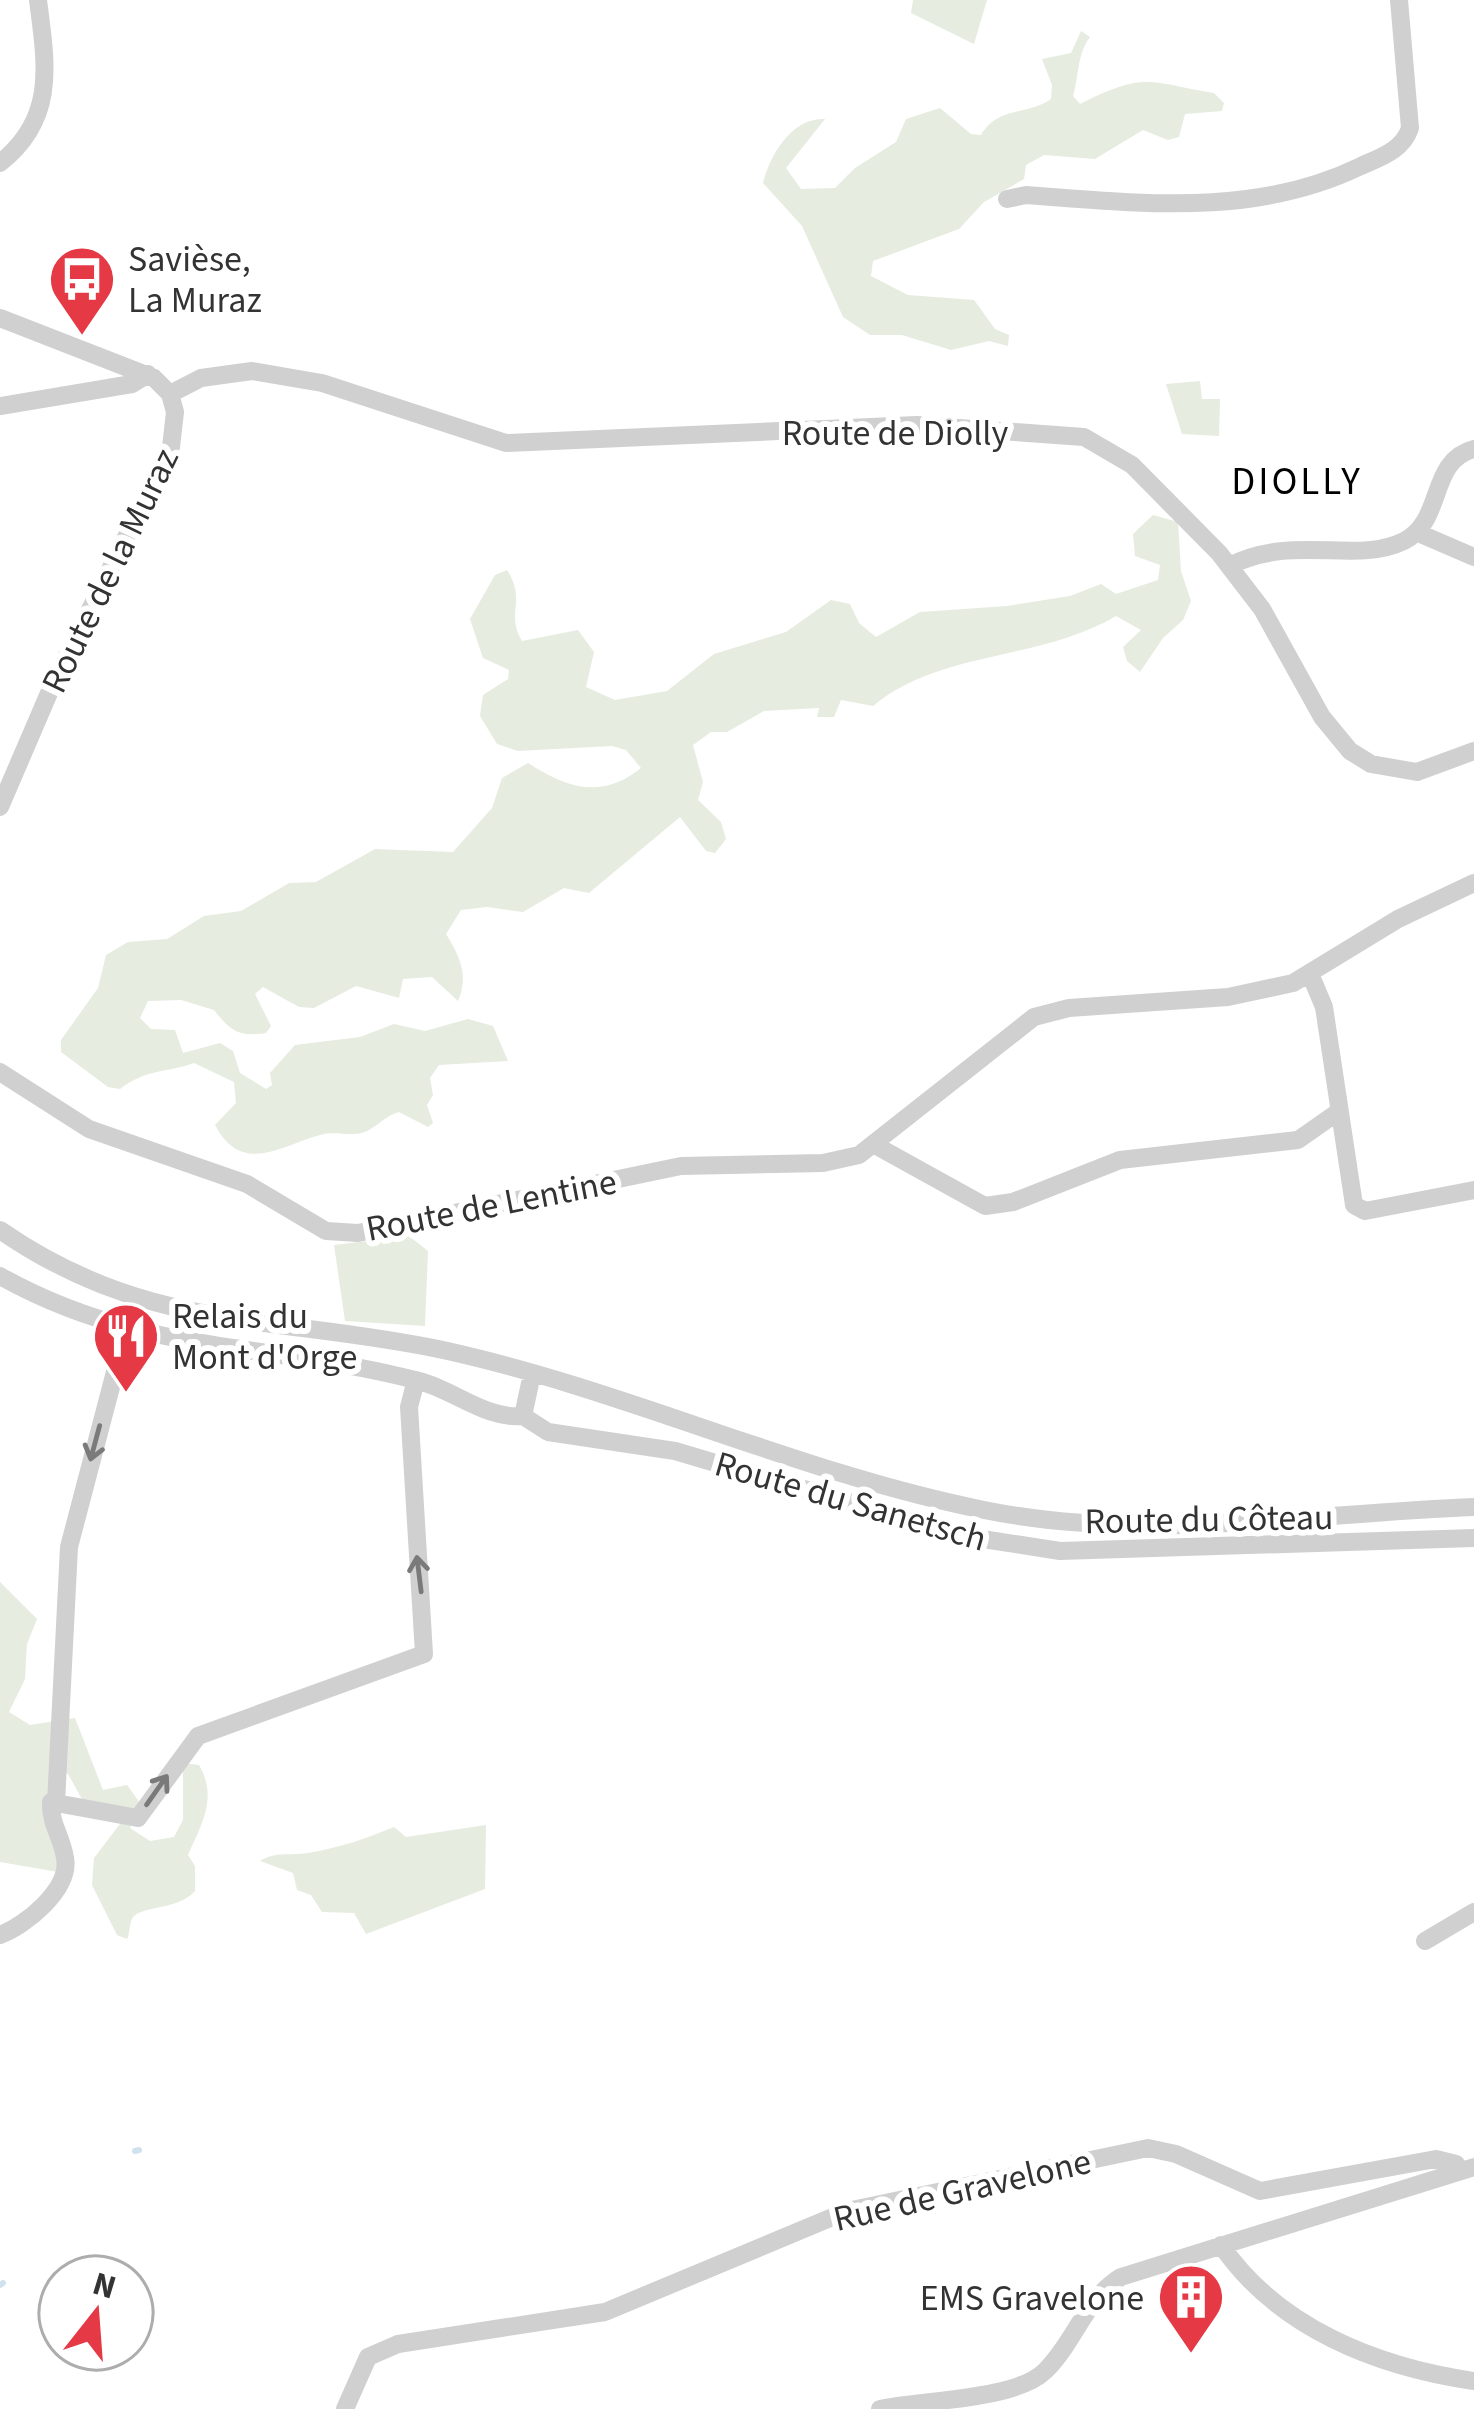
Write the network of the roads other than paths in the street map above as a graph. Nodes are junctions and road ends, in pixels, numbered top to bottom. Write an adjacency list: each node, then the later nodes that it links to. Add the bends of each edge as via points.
1 (38, 0): 3 (street, via 47,88 34,126)
2 (1399, 0): 4 (street, via 1410,128 1391,152 1323,182 1195,206)
3 (0, 164)
4 (1007, 199)
5 (0, 317): 6 (street, Route de la Muraz)
6 (148, 374): 7 (street, Route de la Muraz); 8 (street, via 132,384)
7 (170, 394): 12 (street, Route de Diolly, via 211,376 273,374 322,382 506,443 917,425 1062,433 1104,445 1132,465); 14 (street, Route de la Muraz, via 176,427 166,460)
8 (0, 406)
9 (1474, 449): 10 (street, via 1445,471 1433,513)
10 (1416, 532): 11 (street); 12 (street, via 1378,548 1288,548)
11 (1474, 556)
12 (1229, 566): 13 (street, Route de Diolly, via 1350,751 1371,764 1417,772)
13 (1474, 751)
14 (6, 776): 15 (street, Route de la Muraz)
15 (0, 807)
16 (1474, 883): 17 (street, Route de Lentine, via 1398,919)
17 (1311, 976): 19 (street, via 1324,1007); 20 (street, Route de Lentine, via 1228,997 1034,1017)
18 (0, 1072): 20 (street, Route de Lentine, via 89,1129 247,1184 340,1234 667,1168 837,1161)
19 (1338, 1112): 20 (street, via 1298,1140 1120,1160 985,1206); 21 (street, via 1354,1205 1365,1210)
20 (873, 1144)
21 (1474, 1190)
22 (0, 1231): 25 (street, Route du Côteau, via 86,1280 159,1307 437,1349)
23 (0, 1276): 24 (street)
24 (126, 1330): 26 (street); 30 (street, one-way to 30, via 69,1547)
25 (532, 1374): 27 (street); 28 (street, Route du Côteau, via 851,1476 1032,1518 1198,1525)
26 (416, 1380): 27 (street, via 505,1417); 30 (street, one-way to 26, via 138,1817 198,1736 419,1659 428,1641 412,1479)
27 (523, 1416): 29 (street, Route du Sanetsch, via 548,1432 675,1451 963,1536 1060,1551)
28 (1474, 1507)
29 (1474, 1538)
30 (53, 1802): 32 (street, via 50,1820 66,1862 62,1880 24,1927)
31 (1474, 1912): 33 (street)
32 (0, 1935)
33 (1425, 1941)
34 (1467, 2169): 35 (street); 37 (street, Rue de Gravelone, via 1436,2159 1260,2191 1148,2148 895,2199 809,2225 605,2312 398,2344 368,2357)
35 (1221, 2245): 36 (street, via 1258,2292 1324,2335 1416,2371); 38 (street, via 1107,2285 1032,2381)
36 (1474, 2380)
37 (345, 2409)
38 (880, 2409)

